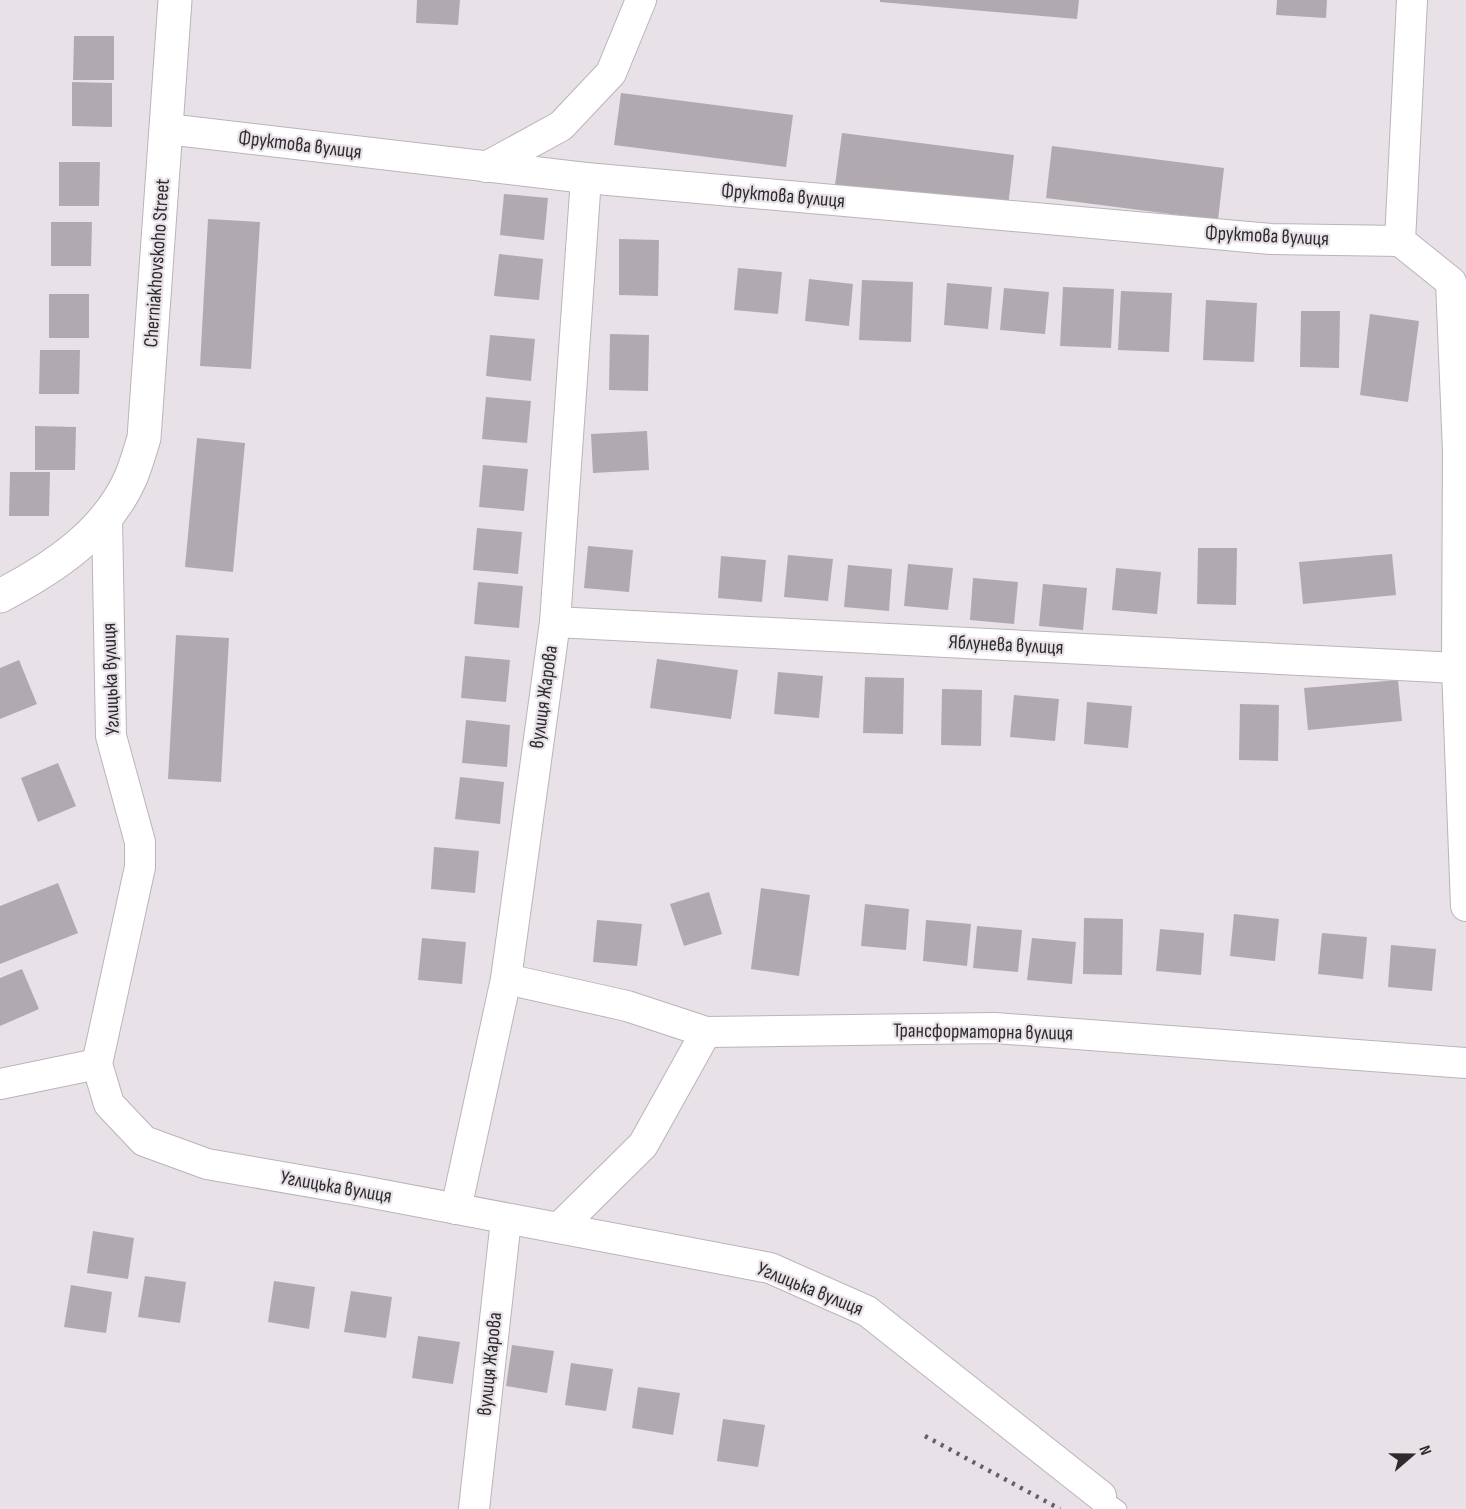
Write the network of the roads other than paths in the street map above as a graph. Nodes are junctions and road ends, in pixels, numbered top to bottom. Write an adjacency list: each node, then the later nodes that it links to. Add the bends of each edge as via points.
1 (175, 0): 4 (main road, Cherniakhovskoho Street)
2 (641, 0): 5 (street, via 611,73 561,126)
3 (1412, 0): 7 (street)
4 (167, 129): 5 (street, Фруктова вулиця); 8 (main road, Cherniakhovskoho Street, via 144,438 130,479)
5 (486, 167): 6 (street, Фруктова вулиця)
6 (586, 178): 7 (street, Фруктова вулиця, via 1270,239); 10 (street, вулиця Жарова)
7 (1400, 241): 11 (street, via 1451,282 1458,452)
8 (107, 517): 9 (main road, Cherniakhovskoho Street, via 66,556); 16 (street, Углицька вулиця, via 111,736 136,822 140,867)
9 (0, 596)
10 (555, 622): 11 (street, Яблунева вулиця); 13 (street, вулиця Жарова)
11 (1457, 668): 12 (street)
12 (1466, 906)
13 (506, 979): 14 (street, Трансформаторна вулиця, via 627,1006); 18 (street, вулиця Жарова)
14 (706, 1032): 15 (street, Трансформаторна вулиця, via 995,1028); 20 (street, via 643,1144)
15 (1466, 1063)
16 (98, 1064): 17 (street); 18 (street, Углицька вулиця, via 109,1104 144,1141 207,1164)
17 (0, 1084)
18 (456, 1209): 19 (street, Углицька вулиця)
19 (506, 1220): 20 (street, Углицька вулиця); 22 (street, вулиця Жарова)
20 (559, 1228): 21 (street, Углицька вулиця, via 770,1268 867,1311)
21 (1110, 1502)
22 (474, 1509)

